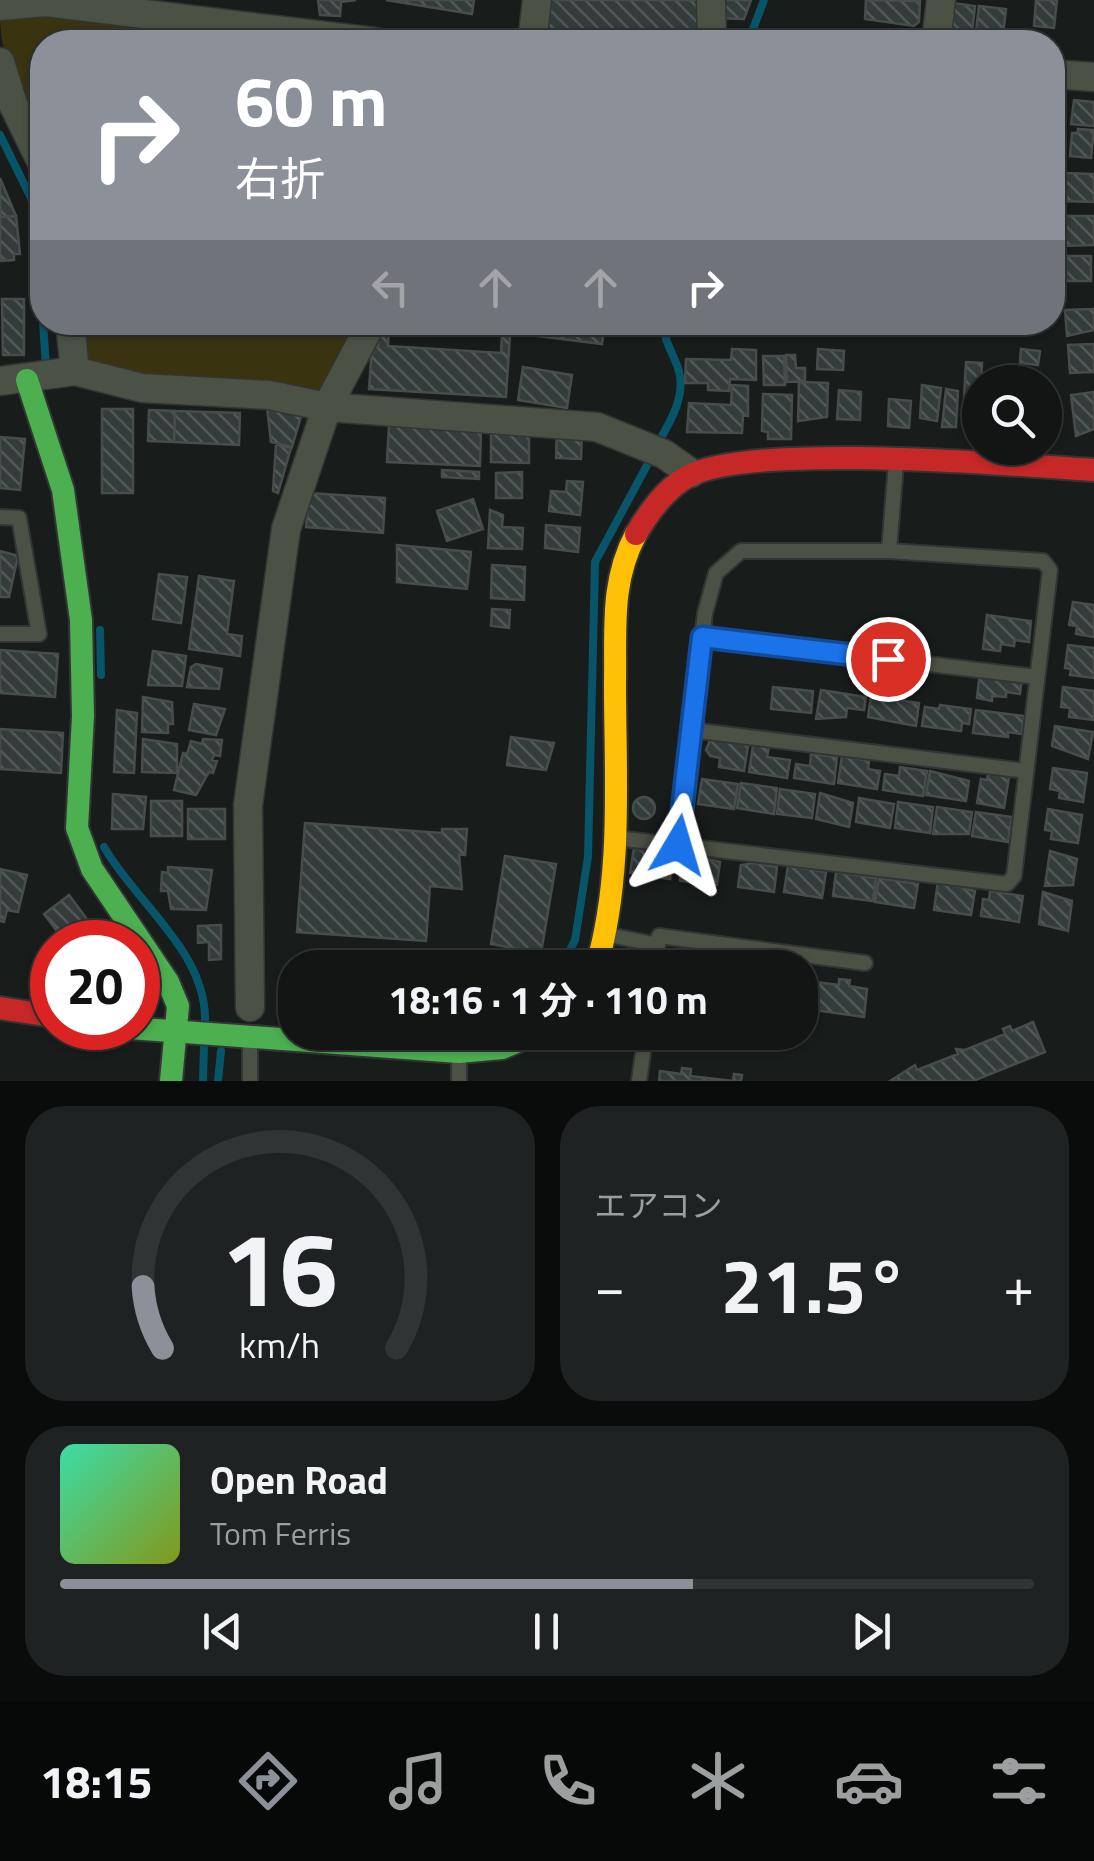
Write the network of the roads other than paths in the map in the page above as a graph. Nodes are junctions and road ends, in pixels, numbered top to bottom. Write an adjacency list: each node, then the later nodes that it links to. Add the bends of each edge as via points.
1 (537, 0): 6 (street)
2 (710, 0): 7 (street)
3 (941, 0): 8 (street)
4 (0, 6): 5 (street, via 46,2)
5 (276, 30)
6 (533, 30)
7 (711, 30)
8 (937, 30)
9 (0, 62): 12 (street)
10 (1065, 75): 11 (street)
11 (1094, 77)
12 (30, 139)
13 (70, 335): 15 (street)
14 (365, 335): 17 (street)
15 (69, 372): 16 (street); 17 (street, via 142,388 269,395)
16 (20, 380): 39 (street, via 63,490 81,620 77,828 92,870 168,982)
17 (327, 408): 20 (street, via 597,427); 35 (street, via 286,529 248,805)
18 (896, 462): 19 (street); 20 (street, via 753,463); 22 (lane)
19 (1094, 470)
20 (691, 473): 28 (street, via 628,542 616,580)
21 (0, 516): 23 (lane, via 19,518 39,634)
22 (890, 551): 24 (lane, via 742,551 716,573); 25 (lane, via 1043,561 1050,570)
23 (0, 634)
24 (702, 637): 25 (lane); 26 (lane)
25 (1038, 677): 27 (lane)
26 (691, 730): 27 (lane); 29 (lane)
27 (1026, 772): 29 (lane, via 1014,876 1007,884)
28 (615, 838): 29 (lane); 30 (street)
29 (678, 845)
30 (606, 934): 31 (lane); 32 (street)
31 (658, 945): 33 (lane); 34 (lane, via 659,936)
32 (601, 950)
33 (657, 950)
34 (865, 963)
35 (250, 1007): 40 (street)
36 (0, 1008): 37 (street)
37 (30, 1013)
38 (160, 1032): 39 (street)
39 (181, 1035): 40 (street); 44 (street)
40 (239, 1038): 43 (street); 45 (lane)
41 (480, 1050): 43 (street)
42 (643, 1050): 47 (lane)
43 (459, 1052): 46 (lane)
44 (171, 1081)
45 (250, 1081)
46 (459, 1081)
47 (639, 1081)

